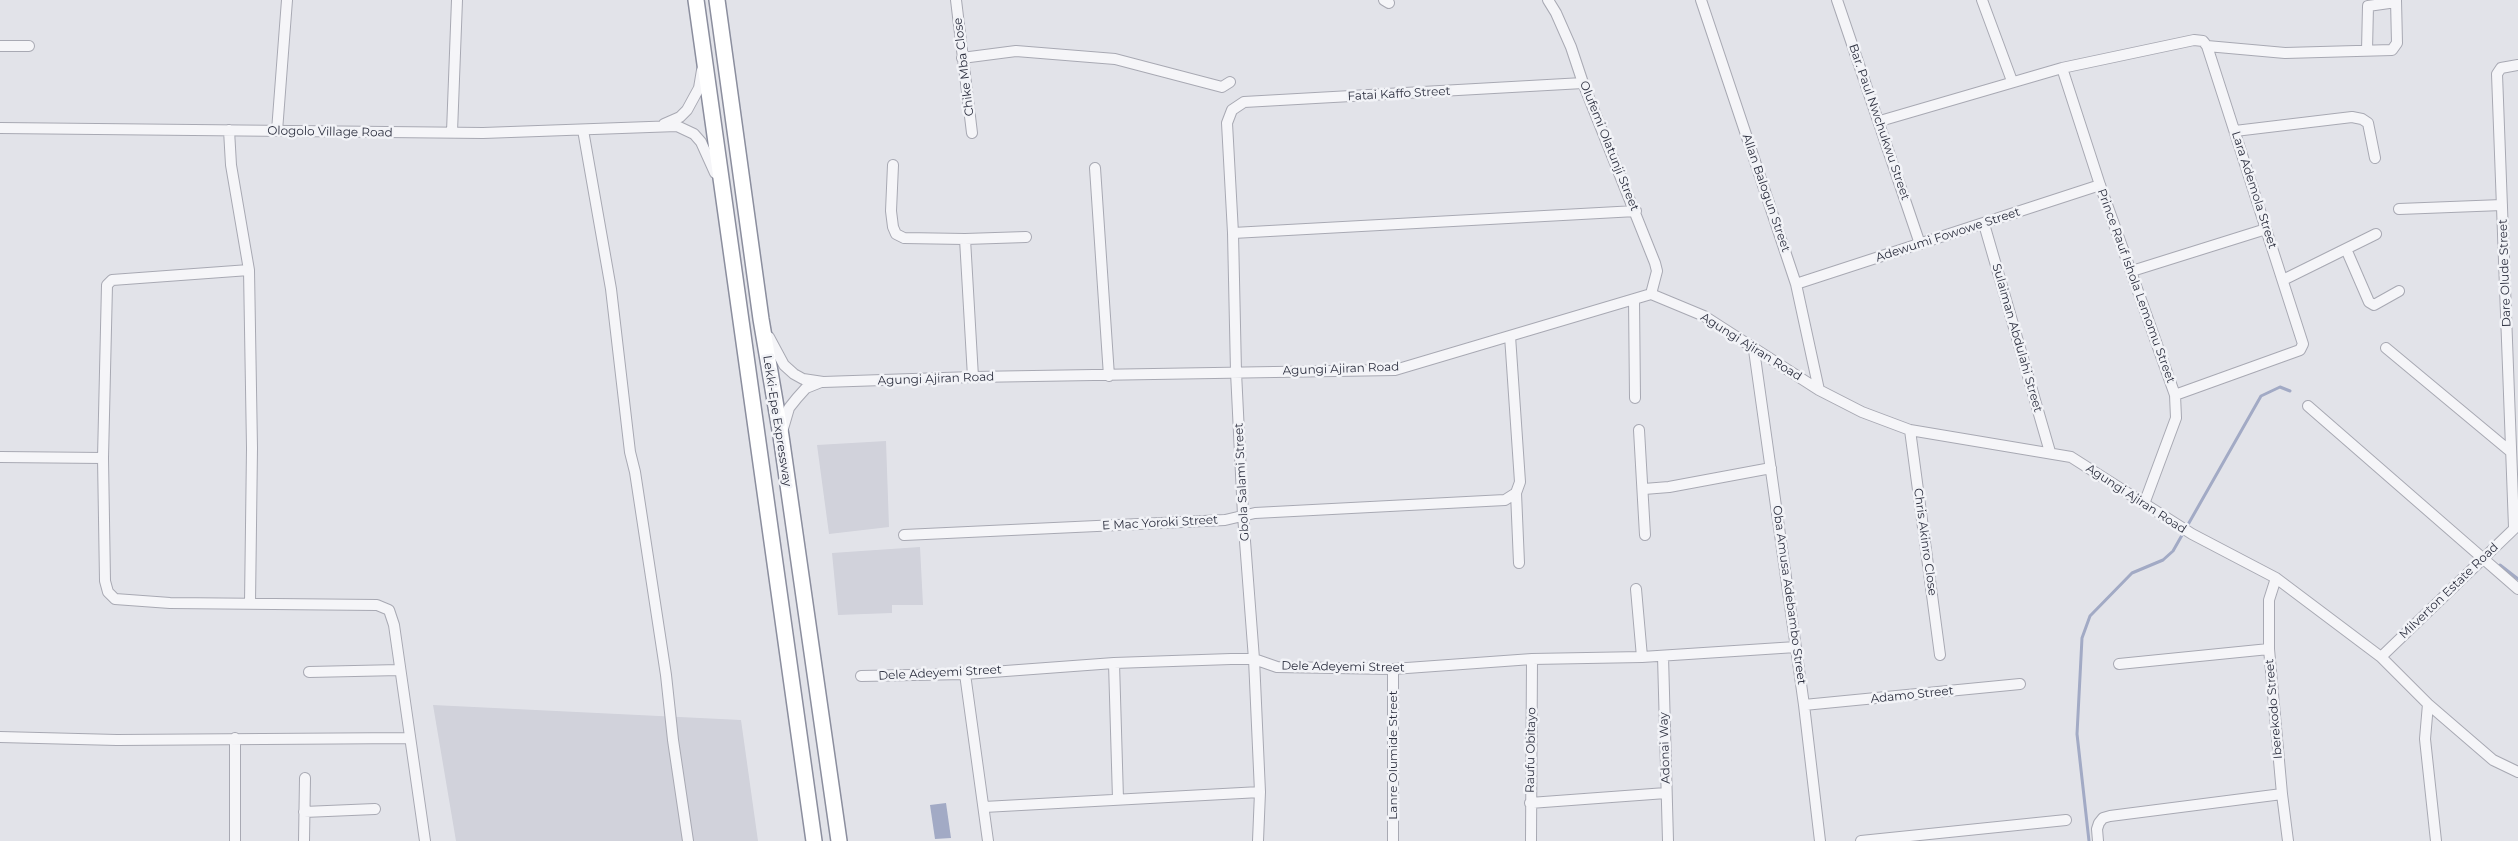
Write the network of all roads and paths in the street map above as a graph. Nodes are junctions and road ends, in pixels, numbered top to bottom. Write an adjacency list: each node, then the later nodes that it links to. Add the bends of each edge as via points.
1 (288, 0): 28 (street)
2 (457, 0): 30 (street)
3 (696, 0): 14 (highway, Lekki-Epe Expressway)
4 (717, 0): 55 (highway, Lekki-Epe Expressway)
5 (956, 0): 16 (street, Chike Mba Close)
6 (1548, 0): 21 (street, Olufemi Olatunji Street, via 1571,47)
7 (1701, 0): 51 (street, Allan Balogun Street)
8 (1837, 0): 22 (street, Bar. Paul Nwchukwu Street)
9 (1982, 0): 19 (street)
10 (2396, 1): 15 (street, via 2368,6); 15 (street, via 2396,47 2392,50)
11 (0, 46): 12 (street)
12 (28, 46)
13 (2207, 46): 15 (street, via 2285,53); 18 (street, via 2203,41 2194,40); 29 (street, Lara Ademola Street)
14 (703, 47): 24 (street, via 702,71 694,101 680,117); 36 (highway, Lekki-Epe Expressway)
15 (2368, 50)
16 (962, 58): 20 (street, via 1016,51 1115,59 1222,87); 31 (street, Chike Mba Close)
17 (2518, 65): 37 (street, Dare Olude Street, via 2501,68 2497,74)
18 (2062, 68): 19 (street); 35 (street, Prince Rauf Ishola Lemomu Street)
19 (2012, 81): 22 (street)
20 (1230, 82)
21 (1583, 83): 23 (street, Fatai Kaffo Street, via 1244,102 1232,110); 39 (street, Olufemi Olatunji Street)
22 (1880, 121): 46 (street, Bar. Paul Nwchukwu Street)
23 (1227, 124): 42 (street, Gbola Salami Street)
24 (659, 125): 27 (street, Ologolo Village Road); 36 (street, via 685,129 701,142)
25 (0, 128): 26 (street, Ologolo Village Road)
26 (229, 130): 28 (street, Ologolo Village Road); 48 (street, via 231,165)
27 (583, 130): 30 (street, Ologolo Village Road); 123 (street, via 611,289 630,452 666,674)
28 (277, 131): 30 (street, Ologolo Village Road)
29 (2235, 131): 32 (street, via 2357,118 2368,123); 41 (street, Lara Ademola Street)
30 (452, 132)
31 (972, 133)
32 (2375, 158)
33 (892, 165): 45 (street, via 891,211 896,234 904,238)
34 (1095, 168): 60 (street)
35 (2100, 185): 40 (street, Adewumi Fowowe Street); 49 (street, Prince Rauf Ishola Lemomu Street)
36 (724, 197): 124 (highway, Lekki-Epe Expressway)
37 (2502, 205): 38 (street); 71 (street, Dare Olude Street)
38 (2399, 209)
39 (1636, 211): 42 (street); 53 (street, Olufemi Olatunji Street, via 1657,271)
40 (1984, 224): 46 (street, Adewumi Fowowe Street); 70 (street, Sulaiman Abdulahi Street)
41 (2266, 229): 49 (street); 50 (street, Lara Ademola Street)
42 (1234, 233): 59 (street, Gbola Salami Street)
43 (2376, 234): 47 (street)
44 (1026, 237): 45 (street)
45 (965, 239): 61 (street)
46 (1920, 244): 51 (street, Adewumi Fowowe Street)
47 (2346, 249): 50 (street); 52 (street, via 2369,302 2374,305)
48 (249, 270): 73 (street, via 112,280 107,285); 87 (street)
49 (2132, 271): 64 (street, Prince Rauf Ishola Lemomu Street)
50 (2284, 280): 64 (street, Lara Ademola Street, via 2302,347)
51 (1796, 284): 63 (street, Allan Balogun Street)
52 (2399, 291)
53 (1651, 294): 54 (street, Agungi Ajiran Road); 58 (street, Agungi Ajiran Road, via 1704,316)
54 (1634, 299): 56 (street, Agungi Ajiran Road); 65 (street)
55 (761, 319): 62 (street, via 784,365 803,379); 69 (highway, Lekki-Epe Expressway)
56 (1510, 336): 59 (street, Agungi Ajiran Road, via 1395,370); 76 (street, via 1520,482)
57 (2386, 348): 71 (street)
58 (1754, 350): 63 (street, Agungi Ajiran Road); 74 (street, Oba Amusa Adebambo Street)
59 (1236, 372): 60 (street, Agungi Ajiran Road); 78 (street, Gbola Salami Street)
60 (1109, 376): 61 (street, Agungi Ajiran Road)
61 (973, 377): 62 (street, Agungi Ajiran Road)
62 (823, 382): 69 (street, via 806,388 789,408)
63 (1819, 390): 68 (street, Agungi Ajiran Road, via 1862,412)
64 (2175, 395): 77 (street, Prince Rauf Ishola Lemomu Street, via 2176,418)
65 (1635, 398)
66 (2308, 406): 82 (street)
67 (1639, 430): 75 (street)
68 (1910, 430): 70 (street, Agungi Ajiran Road, via 2001,447); 90 (street, Chris Akinro Close)
69 (781, 436): 125 (highway, Lekki-Epe Expressway)
70 (2050, 452): 77 (street, Agungi Ajiran Road, via 2071,457)
71 (2511, 452): 79 (street, Dare Olude Street)
72 (0, 457): 73 (street)
73 (103, 458): 87 (street, via 105,580 108,592 115,599)
74 (1771, 468): 75 (street); 88 (street, Oba Amusa Adebambo Street)
75 (1644, 489): 81 (street)
76 (1516, 493): 78 (street, E Mac Yoroki Street, via 1505,500); 83 (street)
77 (2144, 504): 84 (street, Agungi Ajiran Road, via 2192,534)
78 (1243, 516): 80 (street, E Mac Yoroki Street, via 1225,520); 94 (street, Gbola Salami Street)
79 (2516, 526): 82 (street, Milverton Estate Road)
80 (904, 535)
81 (1645, 535)
82 (2482, 559): 85 (street); 93 (street, Milverton Estate Road)
83 (1519, 563)
84 (2276, 578): 89 (street, Iberekodo Street, via 2269,600); 93 (street, Agungi Ajiran Road)
85 (2518, 588)
86 (1636, 589): 92 (street)
87 (250, 603): 99 (street, via 378,605 389,610)
88 (1796, 647): 91 (street, Dele Adeyemi Street); 105 (street, Oba Amusa Adebambo Street)
89 (2268, 649): 97 (street); 113 (street, Iberekodo Street)
90 (1940, 655)
91 (1663, 656): 92 (street, Dele Adeyemi Street); 112 (street, Adonai Way)
92 (1642, 657): 95 (street, Dele Adeyemi Street)
93 (2381, 658): 104 (street, Agungi Ajiran Road)
94 (1254, 659): 96 (street, Dele Adeyemi Street); 98 (street, Dele Adeyemi Street, via 1277,667); 111 (street, Gbola Salami Street)
95 (1532, 659): 98 (street, Dele Adeyemi Street); 115 (street, Raufu Obitayo)
96 (1114, 663): 101 (street, Dele Adeyemi Street); 114 (street)
97 (2120, 664)
98 (1393, 669): 128 (street, Lanre Olumide Street)
99 (400, 670): 100 (street); 108 (street)
100 (309, 672)
101 (966, 674): 102 (street, Dele Adeyemi Street); 116 (street)
102 (861, 676)
103 (2020, 684): 105 (street, Adamo Street)
104 (2428, 704): 109 (street, Agungi Ajiran Road, via 2493,760); 135 (street, via 2425,739)
105 (1804, 706): 131 (street, Oba Amusa Adebambo Street)
106 (0, 737): 107 (street, via 117,740)
107 (235, 738): 108 (street); 120 (street)
108 (409, 738): 122 (street)
109 (2518, 772)
110 (305, 778): 118 (street)
111 (1260, 792): 114 (street); 127 (street, Gbola Salami Street)
112 (1666, 793): 115 (street); 130 (street, Adonai Way)
113 (2282, 794): 133 (street, via 2110,816 2099,823); 134 (street, Iberekodo Street)
114 (1118, 799): 116 (street)
115 (1530, 803): 129 (street, Raufu Obitayo)
116 (984, 807): 126 (street)
117 (374, 809): 118 (street)
118 (304, 812): 121 (street)
119 (2066, 820): 132 (street)
120 (235, 841)
121 (304, 841)
122 (425, 841)
123 (688, 841)
124 (814, 841)
125 (839, 841)
126 (988, 841)
127 (1258, 841)
128 (1392, 841)
129 (1531, 841)
130 (1668, 841)
131 (1820, 841)
132 (1861, 841)
133 (2098, 841)
134 (2288, 841)
135 (2436, 841)

